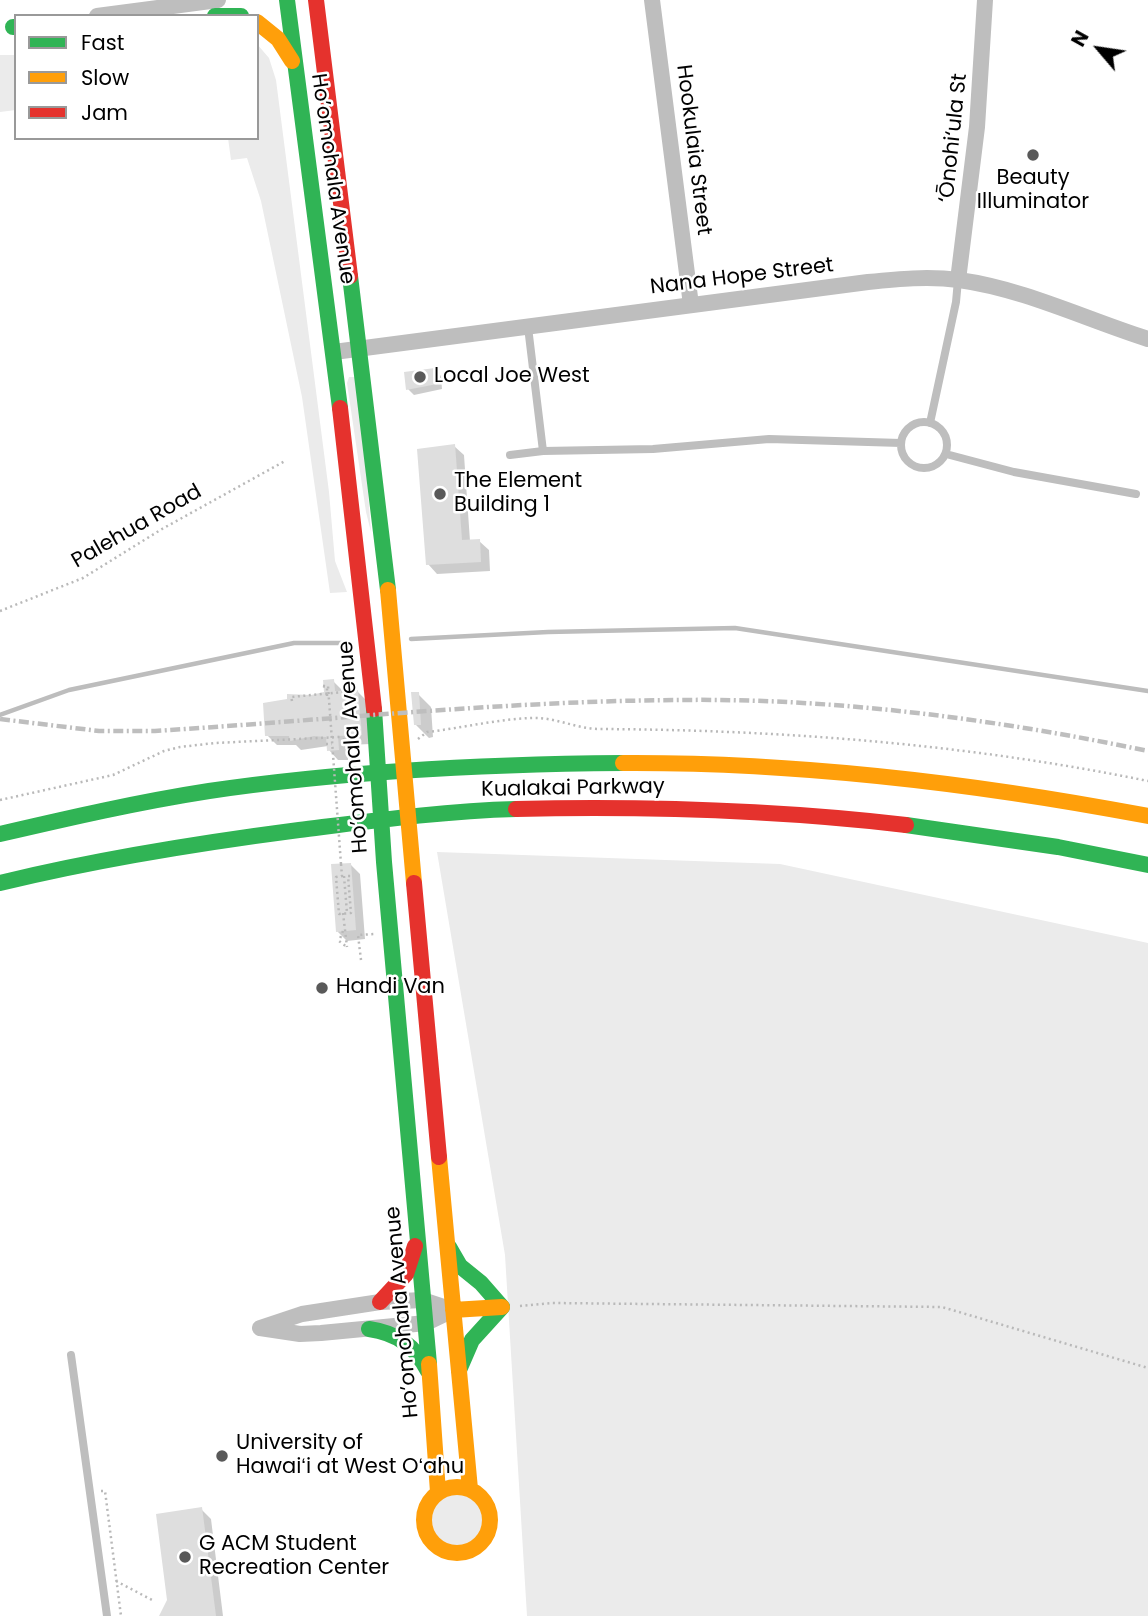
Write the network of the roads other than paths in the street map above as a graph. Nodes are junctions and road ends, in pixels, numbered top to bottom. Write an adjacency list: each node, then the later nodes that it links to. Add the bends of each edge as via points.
1 (218, 0): 6 (street)
2 (287, 0): 8 (main road, Ho’omohala Avenue)
3 (316, 0): 13 (main road, Ho’omohala Avenue)
4 (652, 0): 10 (street, Hookulaia Street)
5 (985, 0): 9 (street, ‘Ōnohi‘ula St, via 978,113)
6 (112, 14)
7 (259, 24): 8 (main road, via 286,50)
8 (298, 83): 14 (main road, Ho’omohala Avenue)
9 (958, 280): 10 (street, Nana Hope Street, via 881,280); 12 (street, Nana Hope Street, via 1022,295); 15 (lane)
10 (691, 305): 11 (street, Nana Hope Street)
11 (528, 327): 13 (street, Nana Hope Street); 17 (lane)
12 (1148, 339)
13 (361, 348): 14 (street, Nana Hope Street); 21 (main road, Ho’omohala Avenue)
14 (334, 352): 22 (main road, Ho’omohala Avenue)
15 (930, 423): 16 (lane, via 908,429); 18 (lane, via 943,432)
16 (901, 443): 17 (lane, via 769,439 653,449); 18 (lane, via 904,458 915,467 930,468)
17 (543, 451): 19 (lane)
18 (946, 454): 20 (lane, via 1014,472)
19 (509, 455)
20 (1136, 494)
21 (404, 771): 22 (main road, Kualakai Parkway); 23 (main road, Ho’omohala Avenue); 24 (main road, Kualakai Parkway, via 600,761 797,767 967,785)
22 (379, 773): 25 (main road, Ho’omohala Avenue); 26 (main road, Kualakai Parkway, via 170,797)
23 (407, 816): 25 (main road, Kualakai Parkway); 27 (main road, Kualakai Parkway, via 595,807 786,815 948,831); 30 (main road, Ho’omohala Avenue)
24 (1148, 816)
25 (381, 818): 28 (main road, Kualakai Parkway, via 196,845); 29 (main road, Ho’omohala Avenue)
26 (0, 834)
27 (1148, 865)
28 (0, 883)
29 (417, 1236): 31 (main road, Ho’omohala Avenue); 32 (main road, via 406,1274)
30 (447, 1242): 33 (main road, via 460,1266); 34 (main road, Ho’omohala Avenue)
31 (423, 1300): 32 (street); 34 (street); 35 (main road, Ho’omohala Avenue)
32 (380, 1302): 36 (street, via 302,1314 260,1328 300,1334)
33 (502, 1307): 34 (main road); 38 (main road, via 472,1340)
34 (453, 1310): 35 (street); 38 (main road, Ho’omohala Avenue)
35 (426, 1323): 36 (street); 39 (main road, Ho’omohala Avenue)
36 (369, 1329): 39 (main road, via 391,1333 406,1342)
37 (72, 1355): 42 (lane)
38 (458, 1371): 40 (main road, Ho’omohala Avenue)
39 (430, 1376): 41 (main road, Ho’omohala Avenue)
40 (470, 1489): 41 (main road); 41 (main road, Ho’omohala Avenue, via 486,1504 489,1525 479,1543 460,1552 440,1548 426,1532 425,1511)
41 (438, 1492)
42 (107, 1616)

